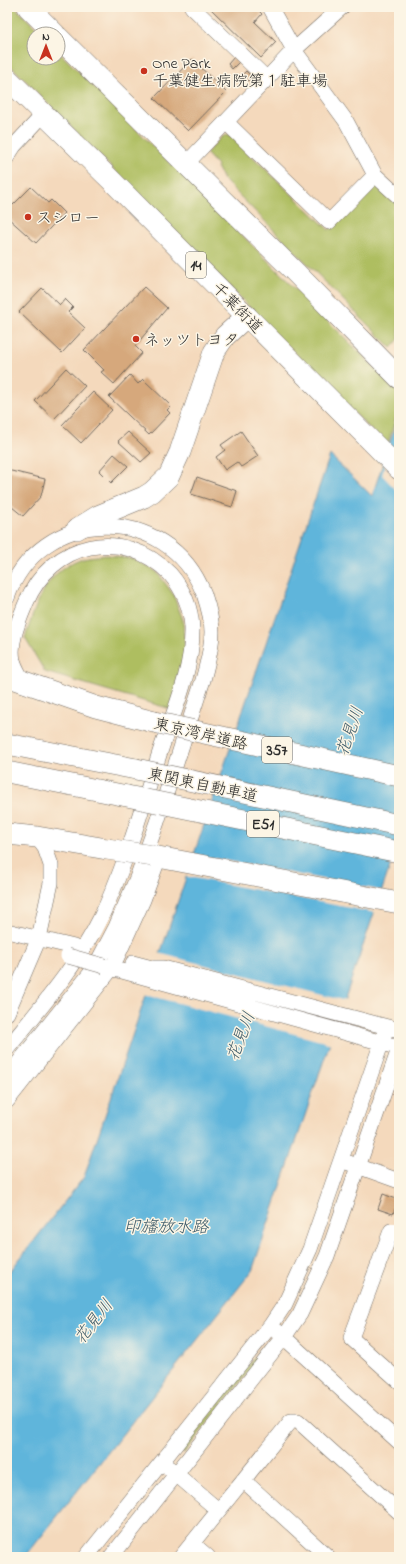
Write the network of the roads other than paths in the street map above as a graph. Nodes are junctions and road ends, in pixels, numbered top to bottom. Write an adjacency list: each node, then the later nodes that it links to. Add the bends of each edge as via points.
1 (192, 7): 9 (street)
2 (270, 7): 7 (street)
3 (342, 7): 7 (street)
4 (32, 9): 5 (highway)
5 (48, 26)
6 (66, 44): 13 (highway)
7 (294, 50): 9 (street); 14 (street, via 346,121)
8 (7, 78): 10 (highway, 千葉街道 / 14)
9 (267, 79): 11 (street)
10 (43, 114): 12 (street); 16 (highway, 千葉街道 / 14)
11 (226, 122): 13 (street); 14 (street, via 329,222)
12 (7, 157)
13 (186, 164): 17 (highway)
14 (375, 175): 15 (street)
15 (399, 197)
16 (247, 316): 18 (highway, 千葉街道 / 14); 19 (highway, via 225,336 214,352 180,452 168,476 144,498 98,516)
17 (399, 378)
18 (399, 469)
19 (77, 529): 20 (street, via 49,542 31,558 18,573); 43 (street, via 91,526 139,531 157,539 178,554 200,585 208,606 212,632 210,656 137,878 116,927 94,968)
20 (7, 598)
21 (15, 679): 24 (highway, 東京湾岸道路 / 357, bridge, via 96,707 154,722); 42 (street, via 12,654 25,604 35,584 61,559 91,547 126,547 152,559 176,581 187,603 192,628 189,659 121,869 101,917 80,952 66,974)
22 (7, 744): 27 (highway, 東関東自動車道 / E51, bridge)
23 (7, 772): 26 (highway, 東関東自動車道 / E51)
24 (399, 776)
25 (7, 782): 26 (highway, via 54,789)
26 (84, 788): 30 (highway, 東関東自動車道 / E51, bridge)
27 (399, 825)
28 (7, 834): 29 (highway)
29 (37, 837): 31 (highway, bridge); 35 (street, via 45,848 51,865 51,883)
30 (399, 852)
31 (159, 857): 32 (highway); 36 (street, via 144,900)
32 (399, 903)
33 (7, 930): 35 (street)
34 (7, 941): 35 (street)
35 (37, 943): 36 (street, bridge); 38 (street)
36 (111, 962): 37 (street); 44 (street)
37 (150, 973): 39 (street, via 163,968); 40 (street)
38 (7, 1012)
39 (393, 1029): 40 (street)
40 (382, 1042): 41 (street); 45 (street)
41 (399, 1048): 46 (street)
42 (7, 1049)
43 (7, 1077)
44 (7, 1101)
45 (340, 1160): 46 (street); 49 (street, via 310,1249 285,1304)
46 (358, 1166): 47 (street); 50 (street, via 328,1256 300,1314)
47 (399, 1181)
48 (399, 1232): 51 (street, via 391,1231 351,1338)
49 (271, 1326): 50 (street); 53 (street)
50 (284, 1337): 52 (street); 54 (street)
51 (399, 1381)
52 (399, 1442)
53 (162, 1462): 54 (street); 59 (street)
54 (176, 1474): 56 (street); 60 (street)
55 (243, 1480): 56 (street); 57 (street, via 291,1421 298,1421); 63 (street)
56 (218, 1510): 58 (street)
57 (399, 1511)
58 (192, 1543): 61 (street); 62 (street)
59 (86, 1557)
60 (111, 1557)
61 (181, 1557)
62 (208, 1557)
63 (328, 1557)

